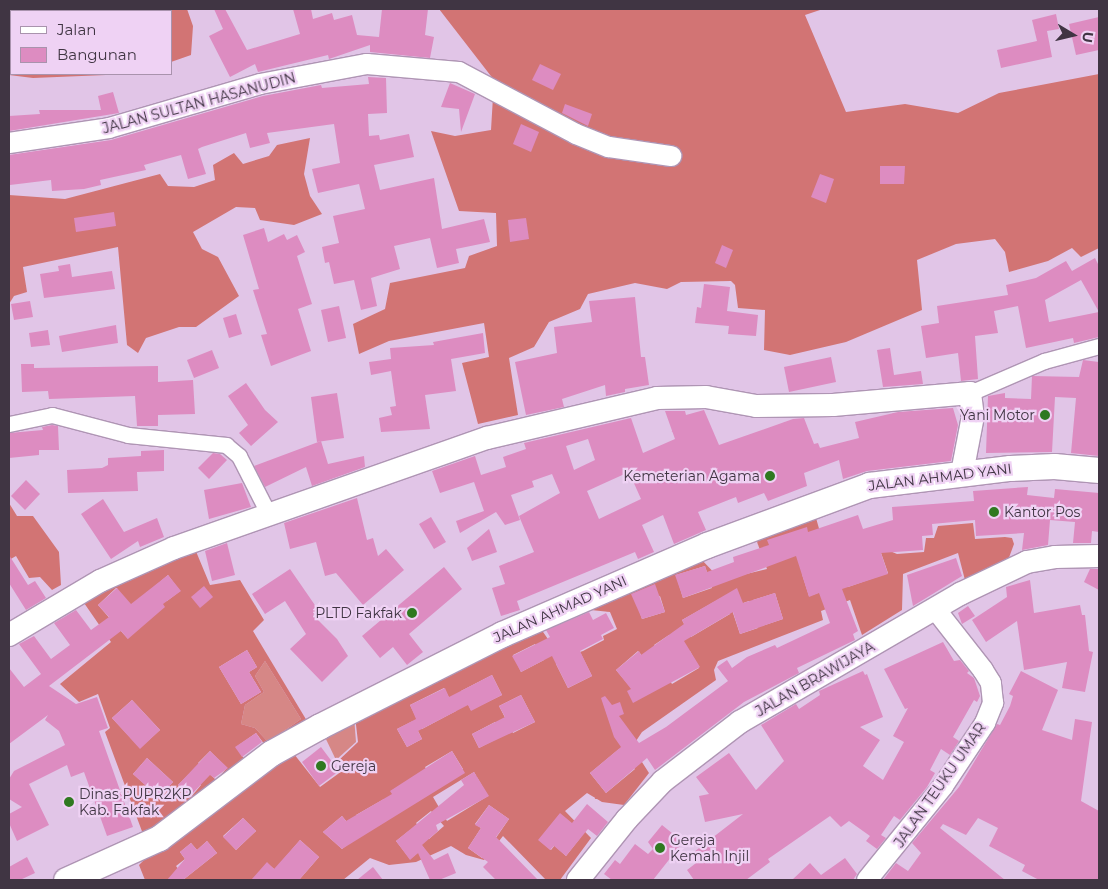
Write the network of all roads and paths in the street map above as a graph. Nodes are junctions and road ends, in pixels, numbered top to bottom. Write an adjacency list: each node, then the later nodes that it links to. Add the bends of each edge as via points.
1 (9, 143): 2 (street, JALAN SULTAN HASANUDIN, via 89,132 260,84 367,64 458,72 584,138 609,147)
2 (671, 156)
3 (1099, 346): 4 (street, via 1044,361)
4 (970, 393): 7 (main road, via 973,416); 8 (main road, via 833,405 765,406 706,397 657,398 487,438)
5 (9, 424): 8 (street, via 52,416 128,435 226,444 239,456)
6 (1099, 470): 7 (main road, JALAN AHMAD YANI, via 1054,466)
7 (962, 473): 12 (main road, JALAN AHMAD YANI, via 856,488 707,545 502,634 271,753 159,838)
8 (269, 515): 11 (main road, via 142,560 100,580)
9 (1099, 556): 10 (main road, JALAN BRAWIJAYA, via 1027,562)
10 (936, 610): 13 (main road, JALAN BRAWIJAYA, via 740,722 688,760 627,819); 14 (street, JALAN TEUKU UMAR, via 982,670 990,684 993,703 985,723 943,786)
11 (9, 635)
12 (66, 880)
13 (578, 880)
14 (867, 880)

